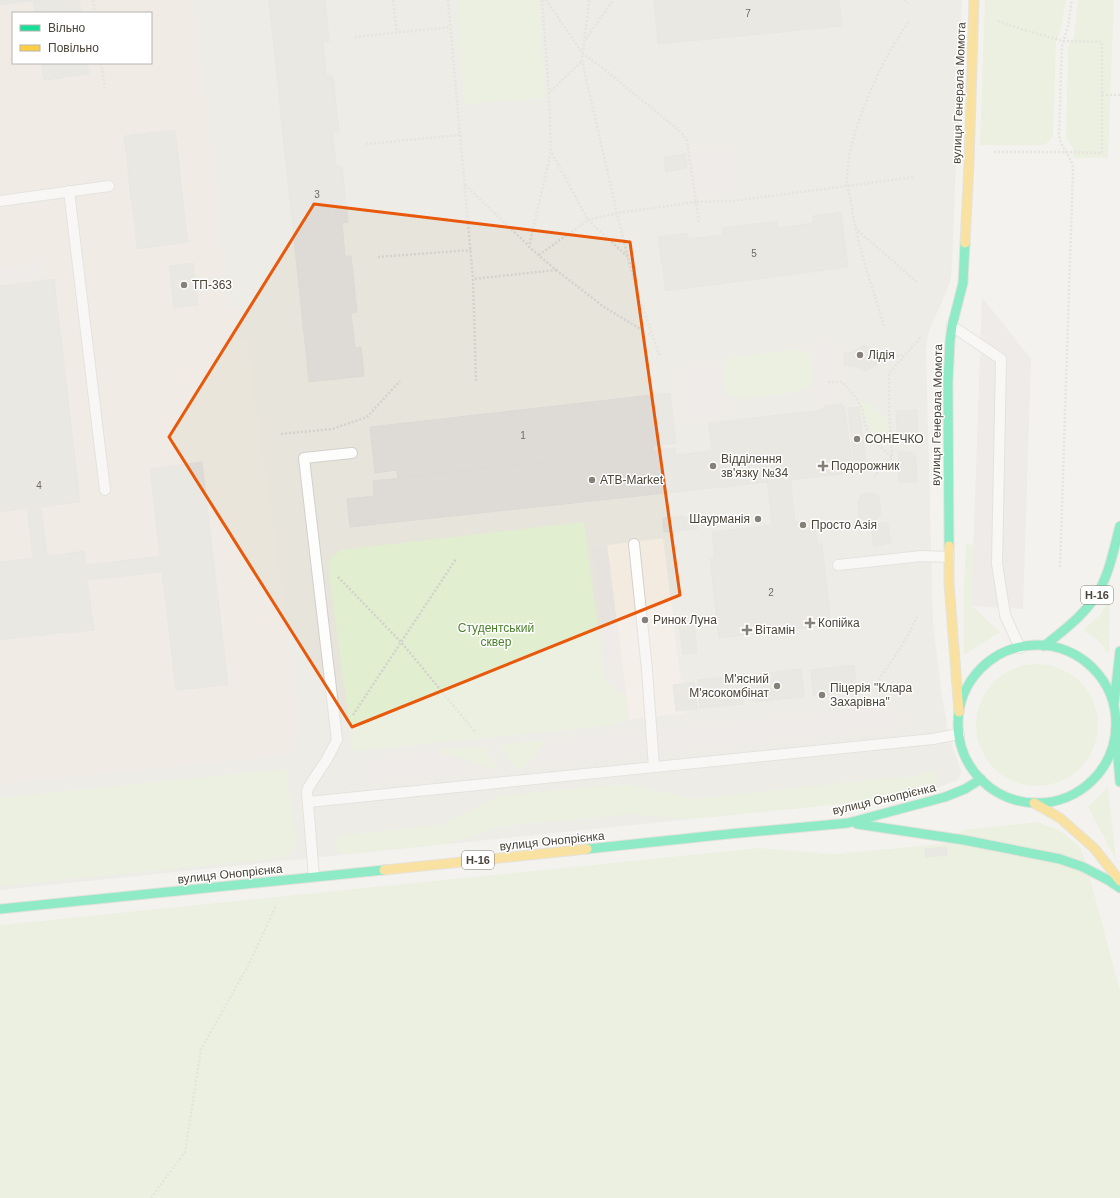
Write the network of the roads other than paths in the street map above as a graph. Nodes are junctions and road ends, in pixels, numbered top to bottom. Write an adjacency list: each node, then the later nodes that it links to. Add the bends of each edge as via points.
1 (974, 0): 5 (main road, вулиця Генерала Момота, via 963,283)
2 (109, 186): 3 (lane)
3 (69, 191): 4 (lane); 7 (lane)
4 (0, 201)
5 (952, 326): 11 (main road, вулиця Генерала Момота, via 948,382); 14 (lane, via 1001,359 997,564 1005,615)
6 (352, 453): 23 (lane, via 304,458 337,740 309,784)
7 (105, 490)
8 (1120, 525): 9 (main road, Н-16); 13 (main road, Н-16, via 1102,585 1094,600 1073,623)
9 (1120, 534)
10 (634, 544): 20 (lane)
11 (949, 557): 12 (lane, via 922,556); 17 (main road, вулиця Генерала Момота)
12 (838, 565)
13 (1044, 646): 14 (main road); 16 (main road, via 1069,652 1090,665 1106,685)
14 (1020, 648): 17 (main road, via 1007,652 984,666 967,687)
15 (1120, 651): 16 (main road)
16 (1114, 705): 19 (main road)
17 (959, 712): 18 (main road)
18 (959, 734): 20 (lane, via 933,739); 21 (main road, via 966,758 972,770)
19 (1116, 735): 22 (main road); 24 (main road, via 1107,763 1088,785 1063,799)
20 (654, 767): 23 (lane)
21 (981, 779): 24 (main road, via 1005,797); 25 (main road, вулиця Онопрієнка / Н-16, via 945,797)
22 (1120, 782)
23 (308, 802): 26 (lane)
24 (1034, 803): 27 (main road, via 1060,818 1094,848)
25 (848, 823): 26 (main road, вулиця Онопрієнка / Н-16); 28 (main road, via 964,840 1060,859 1083,867)
26 (314, 877): 29 (main road, вулиця Онопрієнка / Н-16)
27 (1120, 881)
28 (1120, 888)
29 (0, 909)

